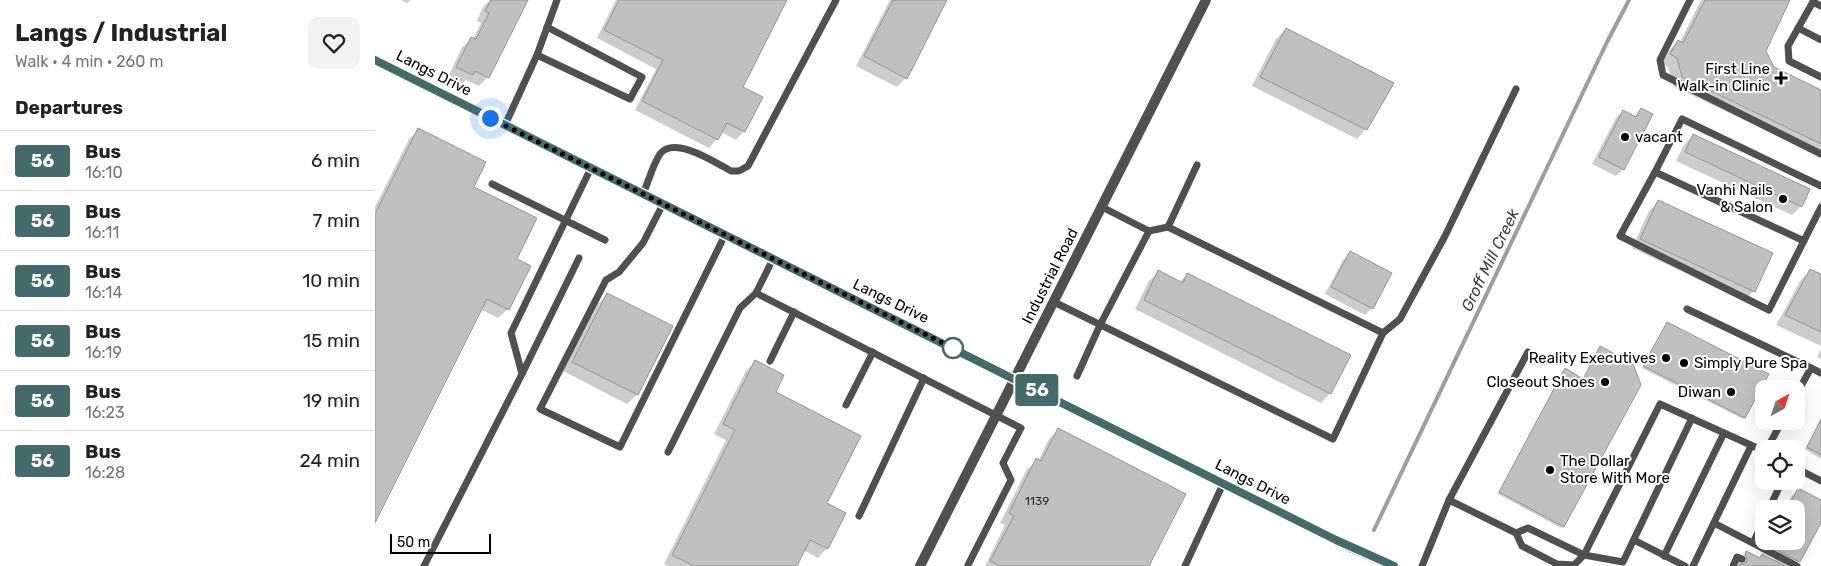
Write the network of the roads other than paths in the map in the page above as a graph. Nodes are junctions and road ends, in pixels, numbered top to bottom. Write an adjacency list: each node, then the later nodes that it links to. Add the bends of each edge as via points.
1 (557, 0): 7 (lane)
2 (836, 0): 21 (lane, via 747,166 731,171 687,149 672,147 661,153)
3 (1207, 0): 23 (street, Industrial Road)
4 (1690, 0): 15 (lane, via 1660,60 1663,74)
5 (1814, 1): 6 (lane); 8 (lane)
6 (1821, 6)
7 (547, 27): 10 (lane); 10 (lane, via 642,77 630,99)
8 (1798, 28): 9 (lane); 12 (lane, via 1788,46 1789,61)
9 (1821, 40)
10 (537, 55): 14 (lane)
11 (375, 60): 14 (street, Langs Drive)
12 (1821, 77)
13 (1516, 89): 38 (lane, via 1445,236 1400,319)
14 (505, 125): 17 (street, Langs Drive)
15 (1821, 154)
16 (1197, 165): 26 (lane)
17 (591, 168): 21 (street, Langs Drive); 25 (lane)
18 (1655, 172): 20 (lane, via 1682,119); 30 (lane); 30 (lane, via 1620,236 1769,310)
19 (492, 184): 25 (lane)
20 (1821, 186)
21 (643, 194): 22 (street, Langs Drive)
22 (663, 204): 28 (street, Langs Drive); 28 (lane, via 643,243 619,272 606,280 540,409 620,447)
23 (1102, 207): 27 (lane); 34 (street, Industrial Road)
24 (1821, 207): 30 (lane)
25 (566, 220): 29 (lane); 44 (lane, via 511,333)
26 (1168, 227): 27 (lane); 38 (lane)
27 (1149, 231): 37 (lane)
28 (725, 235): 32 (street, Langs Drive)
29 (605, 240)
30 (1804, 241)
31 (579, 258): 44 (lane)
32 (773, 259): 33 (lane); 47 (street, Langs Drive)
33 (757, 293): 36 (lane); 55 (lane, via 740,308)
34 (1054, 302): 37 (lane); 47 (street, Industrial Road)
35 (1687, 309): 42 (lane)
36 (794, 312): 39 (lane); 41 (lane)
37 (1100, 325): 38 (lane, via 1333,439); 45 (lane)
38 (1383, 333)
39 (873, 352): 46 (lane); 49 (lane)
40 (1527, 352): 59 (lane)
41 (770, 361)
42 (1811, 368): 43 (lane); 48 (lane)
43 (1821, 373)
44 (522, 374): 70 (lane)
45 (1077, 376)
46 (924, 378): 50 (lane); 60 (lane)
47 (1015, 379): 50 (street, Industrial Road); 58 (street, Langs Drive)
48 (1804, 380)
49 (846, 405)
50 (997, 415): 71 (street, Industrial Road); 72 (lane, via 1021,428 1003,463 1011,480)
51 (1691, 418): 52 (lane); 64 (lane); 66 (lane, via 1660,404)
52 (1724, 433): 53 (lane); 67 (lane)
53 (1751, 446): 54 (lane); 61 (lane)
54 (1755, 448)
55 (668, 452)
56 (1805, 472): 57 (lane)
57 (1821, 480)
58 (1223, 484): 73 (lane); 74 (street, Langs Drive)
59 (1449, 500): 62 (lane); 75 (lane)
60 (859, 516)
61 (1713, 523): 65 (lane); 77 (lane)
62 (1517, 533): 66 (lane, via 1528,528); 66 (lane, via 1522,546 1557,564 1574,565)
63 (1755, 539): 65 (lane)
64 (1634, 540): 67 (lane); 69 (lane)
65 (1753, 543): 79 (lane)
66 (1584, 555): 69 (lane)
67 (1664, 556): 76 (lane)
68 (1742, 559): 78 (lane, via 1737,557)
69 (1623, 564)
70 (424, 566)
71 (920, 566)
72 (968, 566)
73 (1185, 566)
74 (1394, 566)
75 (1422, 566)
76 (1685, 566)
77 (1693, 566)
78 (1733, 566)
79 (1797, 566)

